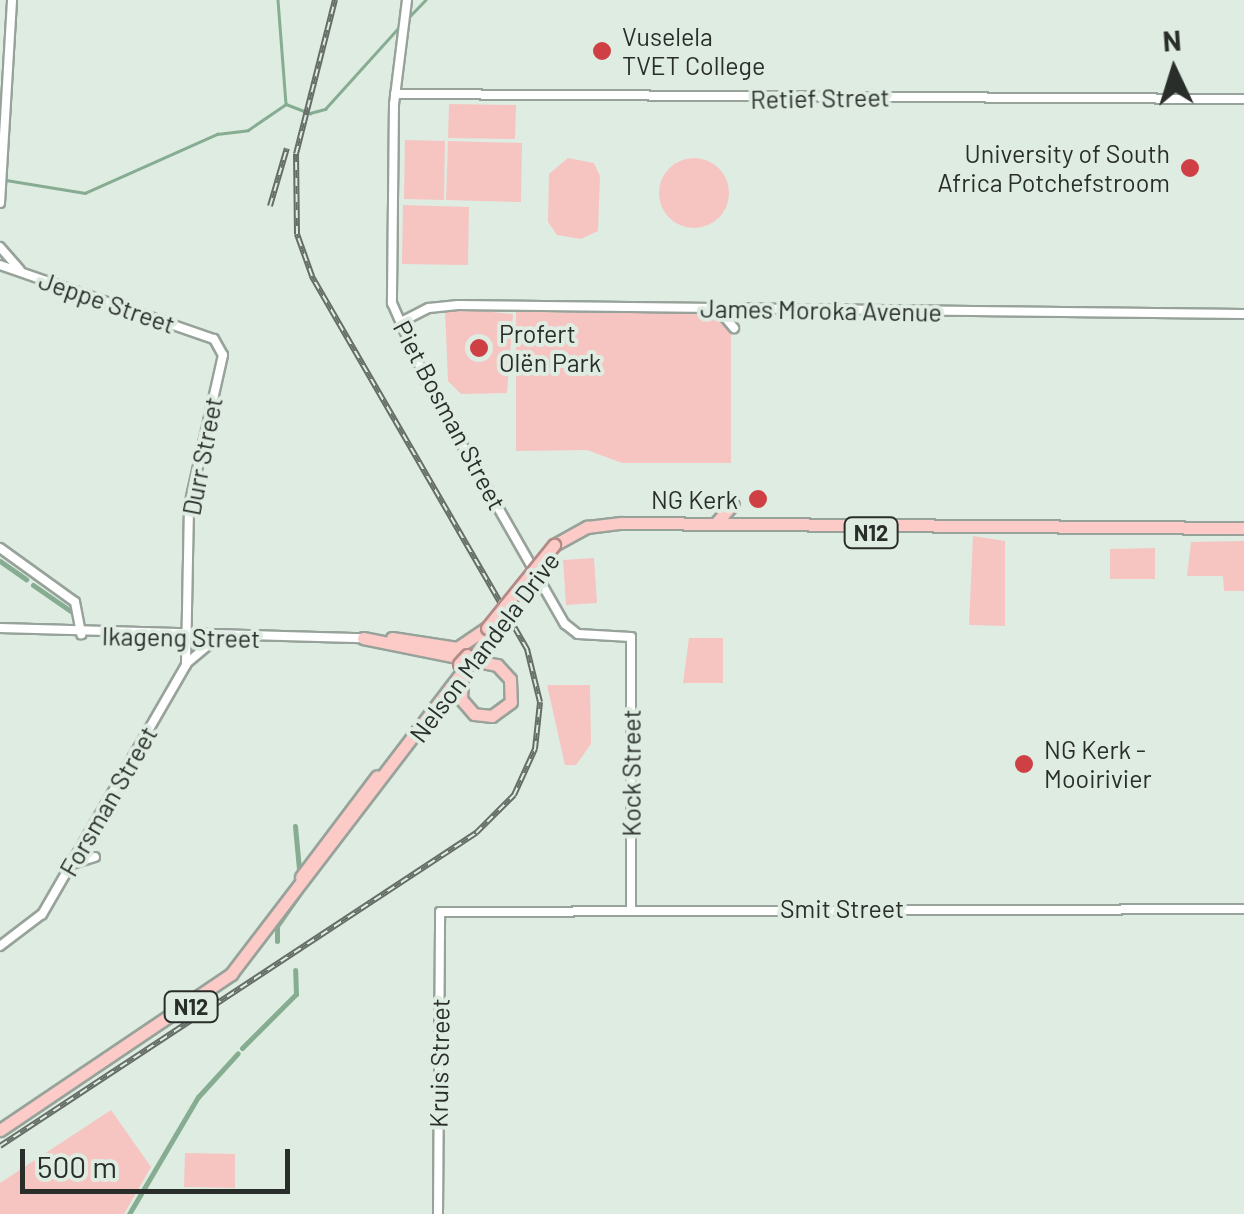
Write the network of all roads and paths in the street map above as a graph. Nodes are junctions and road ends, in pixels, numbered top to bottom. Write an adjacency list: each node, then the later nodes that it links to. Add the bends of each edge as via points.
1 (12, 0): 9 (street)
2 (407, 0): 4 (street, Piet Bosman Street)
3 (1014, 86): 5 (street)
4 (396, 94): 6 (street, Retief Street); 17 (street, Piet Bosman Street, via 390,286)
5 (1028, 96): 6 (street, Retief Street); 7 (street, Retief Street)
6 (724, 99): 8 (street)
7 (1244, 100)
8 (735, 110)
9 (2, 171): 10 (street)
10 (1, 184): 11 (street)
11 (0, 203)
12 (0, 247): 14 (street)
13 (0, 264): 14 (street, Jeppe Street)
14 (21, 272): 19 (street, Jeppe Street)
15 (714, 308): 16 (street, James Moroka Avenue); 17 (street, James Moroka Avenue, via 446,305); 18 (street)
16 (1244, 314)
17 (401, 322): 28 (street, Piet Bosman Street, via 431,390 565,624 578,634)
18 (734, 328)
19 (214, 340): 29 (street, Durr Street, via 224,355 188,506)
20 (733, 504): 21 (highway)
21 (716, 524): 22 (highway, Nelson Mandela Drive / N12); 23 (highway, Nelson Mandela Drive / N12, via 602,524)
22 (1244, 531): 23 (highway, Nelson Mandela Drive / N12, via 616,528)
23 (554, 547): 26 (highway, Nelson Mandela Drive / N12, bridge)
24 (0, 548): 27 (street, via 75,602)
25 (0, 628): 27 (street, Ikageng Street)
26 (489, 631): 31 (highway, via 457,648); 32 (highway, Nelson Mandela Drive / N12)
27 (81, 634): 29 (street, Ikageng Street)
28 (631, 637): 39 (street, Kock Street)
29 (187, 638): 30 (street, Ikageng Street); 33 (street, Forsman Street)
30 (218, 638): 31 (street, Ikageng Street); 33 (street)
31 (362, 638): 32 (highway, via 497,665 512,686 503,711 486,717 466,708 459,689)
32 (467, 661): 34 (highway, Nelson Mandela Drive / N12); 42 (highway, Nelson Mandela Drive / N12, via 231,974)
33 (186, 664): 37 (street, Forsman Street)
34 (343, 819): 35 (highway); 42 (highway, Nelson Mandela Drive / N12, via 215,982)
35 (324, 824)
36 (95, 858): 37 (street)
37 (70, 866): 41 (street, Forsman Street, via 42,914)
38 (1244, 908): 39 (street, Smit Street)
39 (630, 910): 40 (street, Smit Street)
40 (440, 912): 43 (street, Kruis Street)
41 (0, 946)
42 (0, 1128)
43 (438, 1214)

